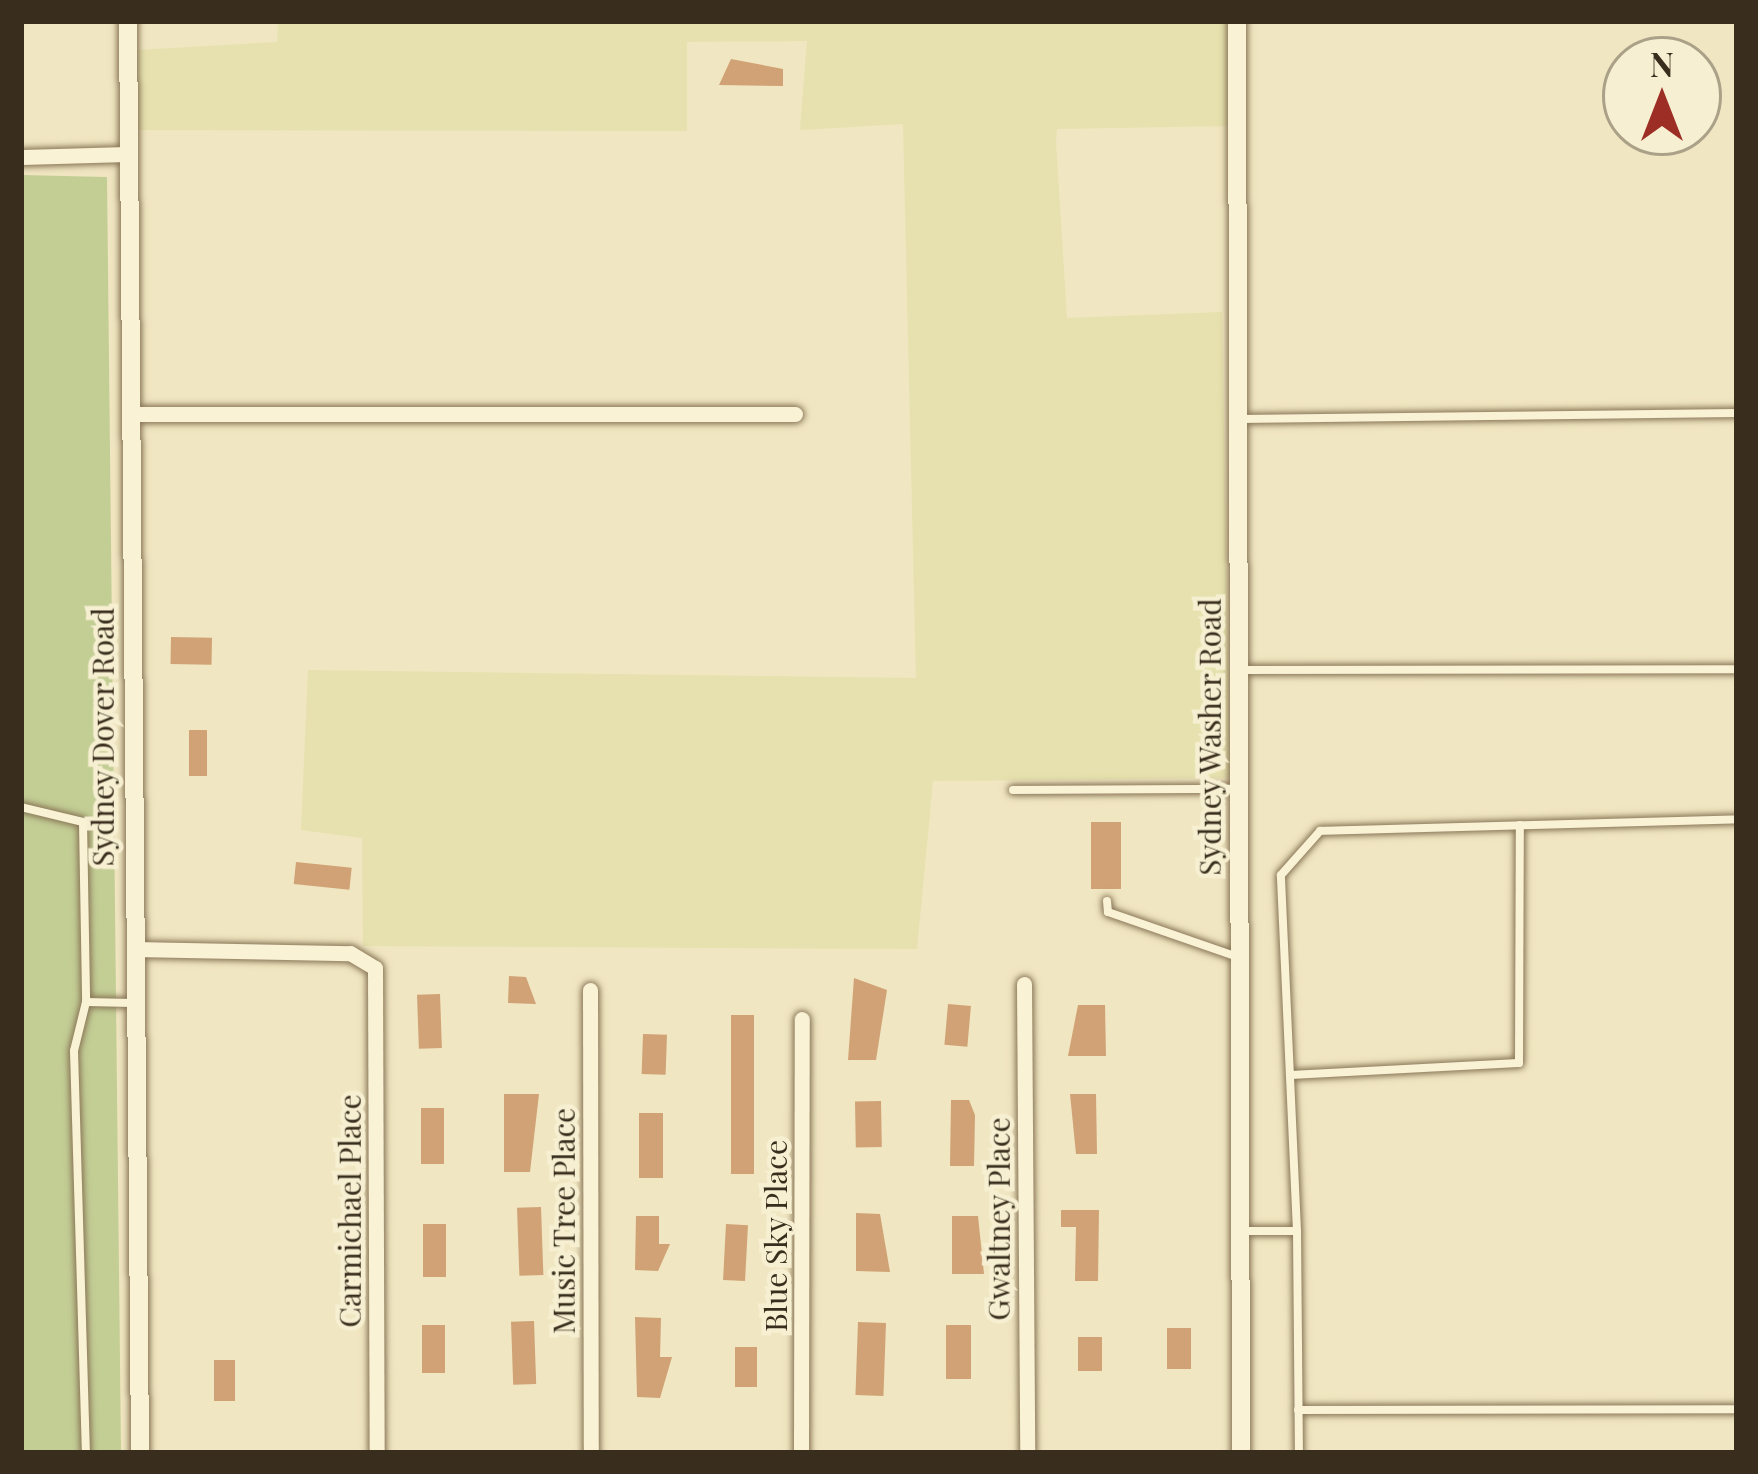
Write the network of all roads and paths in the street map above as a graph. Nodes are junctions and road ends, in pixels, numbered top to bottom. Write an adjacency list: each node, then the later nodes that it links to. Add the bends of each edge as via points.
1 (128, 21): 3 (street, Sydney Dover Road)
2 (1238, 21): 8 (street, Sydney Washer Road)
3 (128, 154): 4 (street); 6 (street, Sydney Dover Road)
4 (21, 157)
5 (1737, 413): 8 (lane)
6 (130, 414): 7 (street); 17 (street, Sydney Dover Road)
7 (795, 414)
8 (1239, 419): 10 (street, Sydney Washer Road)
9 (1737, 669): 10 (lane)
10 (1239, 670): 11 (street, Sydney Washer Road)
11 (1240, 789): 12 (lane); 18 (street, Sydney Washer Road)
12 (1013, 790)
13 (21, 807): 21 (lane, via 83,822)
14 (1737, 819): 15 (lane)
15 (1520, 825): 24 (lane, via 1320,831 1281,875); 24 (lane, via 1520,1063)
16 (1107, 902): 18 (lane, via 1108,912)
17 (134, 949): 22 (street, Sydney Dover Road); 31 (street, Carmichael Place, via 350,953 375,968)
18 (1240, 958): 25 (street, Sydney Washer Road)
19 (1024, 984): 34 (street, Gwaltney Place)
20 (590, 990): 32 (street, Music Tree Place)
21 (86, 1002): 22 (lane); 29 (lane, via 74,1051)
22 (134, 1003): 30 (street, Sydney Dover Road)
23 (802, 1019): 33 (street, Blue Sky Place)
24 (1290, 1075): 26 (lane)
25 (1241, 1231): 26 (lane); 35 (street, Sydney Washer Road)
26 (1297, 1231): 28 (lane)
27 (1737, 1409): 28 (lane)
28 (1298, 1410): 36 (lane)
29 (86, 1453)
30 (140, 1453)
31 (377, 1453)
32 (591, 1453)
33 (801, 1453)
34 (1027, 1453)
35 (1241, 1453)
36 (1299, 1453)

